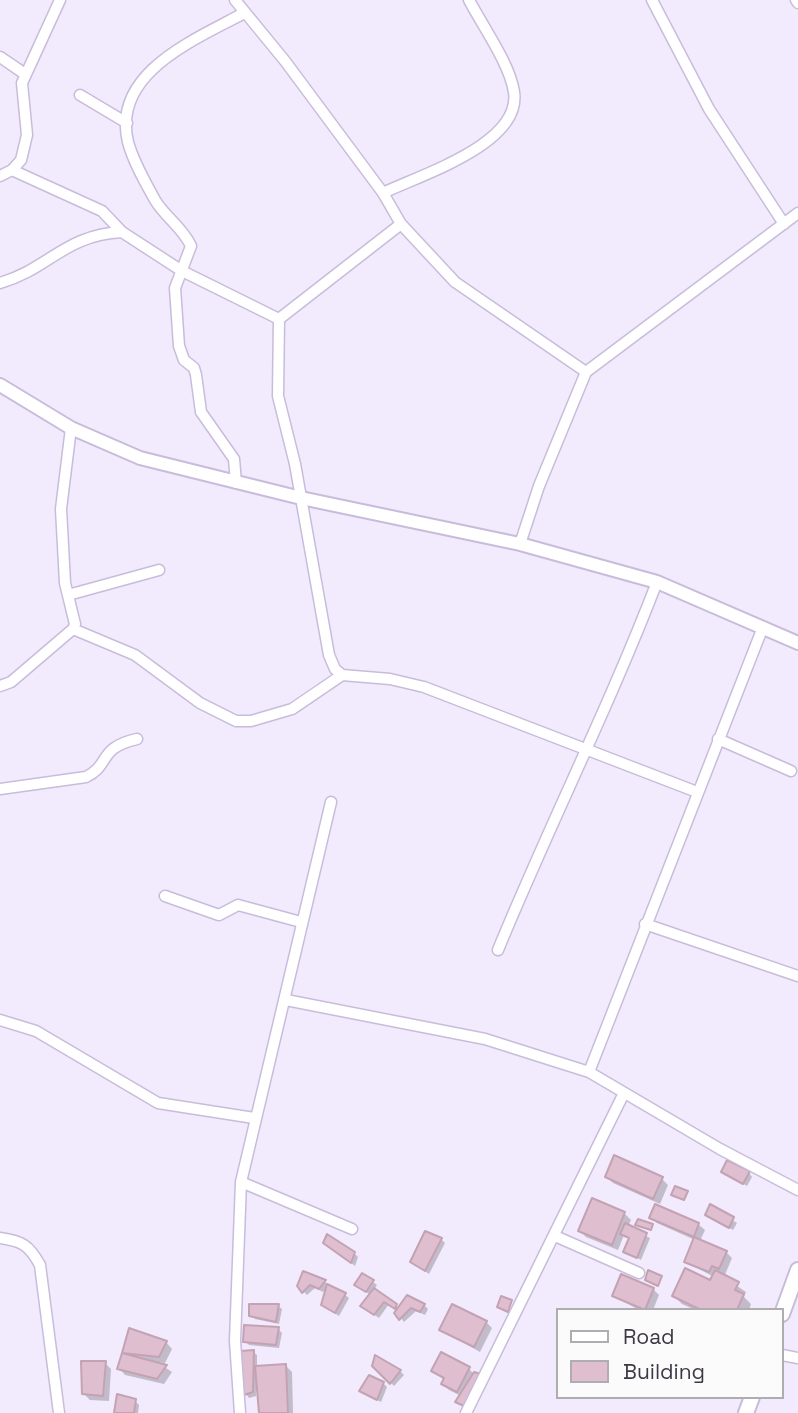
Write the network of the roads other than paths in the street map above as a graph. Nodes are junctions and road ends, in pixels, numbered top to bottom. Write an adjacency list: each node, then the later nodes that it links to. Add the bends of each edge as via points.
1 (60, 0): 7 (street)
2 (234, 0): 5 (street)
3 (469, 0): 12 (street, via 514,91 509,121 495,137 473,150)
4 (652, 0): 15 (street, via 709,109)
5 (244, 13): 9 (street, via 151,69 134,94); 12 (street)
6 (0, 57): 7 (street)
7 (25, 74): 10 (street, via 22,91 27,135 21,160)
8 (80, 95): 9 (street)
9 (127, 123): 17 (street, via 127,141 156,202 191,246)
10 (12, 170): 11 (street); 16 (street, via 74,195 102,211)
11 (0, 176)
12 (383, 193): 14 (street)
13 (798, 213): 15 (street)
14 (401, 224): 19 (street); 20 (street, via 455,282)
15 (784, 224): 20 (street)
16 (122, 232): 17 (street); 18 (street, via 80,239)
17 (183, 271): 19 (street); 23 (street, via 175,288 179,346 184,360 194,368 201,412 233,459)
18 (0, 283)
19 (279, 319): 24 (street, via 278,396)
20 (586, 372): 25 (street)
21 (0, 385): 22 (street)
22 (71, 428): 23 (street, via 140,458); 28 (street, via 61,509)
23 (236, 483): 24 (street)
24 (301, 499): 25 (street); 32 (street, via 329,655)
25 (520, 544): 27 (street)
26 (159, 570): 28 (street)
27 (657, 582): 29 (street); 36 (street, via 629,655)
28 (68, 595): 30 (street)
29 (763, 627): 31 (street); 35 (street)
30 (73, 629): 32 (street, via 135,655 190,696 236,721 292,709); 33 (street)
31 (798, 643)
32 (342, 675): 36 (street, via 424,687)
33 (0, 686)
34 (136, 739): 38 (street, via 110,748 96,772 86,777)
35 (718, 739): 37 (street); 39 (street)
36 (584, 749): 39 (street); 44 (street)
37 (791, 771)
38 (0, 789)
39 (697, 792): 43 (street)
40 (331, 802): 42 (street)
41 (165, 896): 42 (street, via 219,915 238,905)
42 (301, 922): 46 (street)
43 (645, 924): 45 (street); 48 (street)
44 (498, 950)
45 (798, 976)
46 (286, 999): 48 (street, via 485,1039); 50 (street)
47 (0, 1020): 50 (street, via 36,1031 158,1103)
48 (589, 1072): 49 (street)
49 (624, 1094): 52 (street); 54 (street)
50 (254, 1118): 51 (street)
51 (241, 1182): 53 (street); 60 (street, via 235,1341)
52 (798, 1191)
53 (352, 1229)
54 (555, 1236): 56 (street); 61 (street)
55 (0, 1238): 59 (street, via 30,1247 40,1265)
56 (639, 1273)
57 (796, 1279): 58 (main road)
58 (784, 1309)
59 (59, 1413)
60 (240, 1413)
61 (467, 1413)

